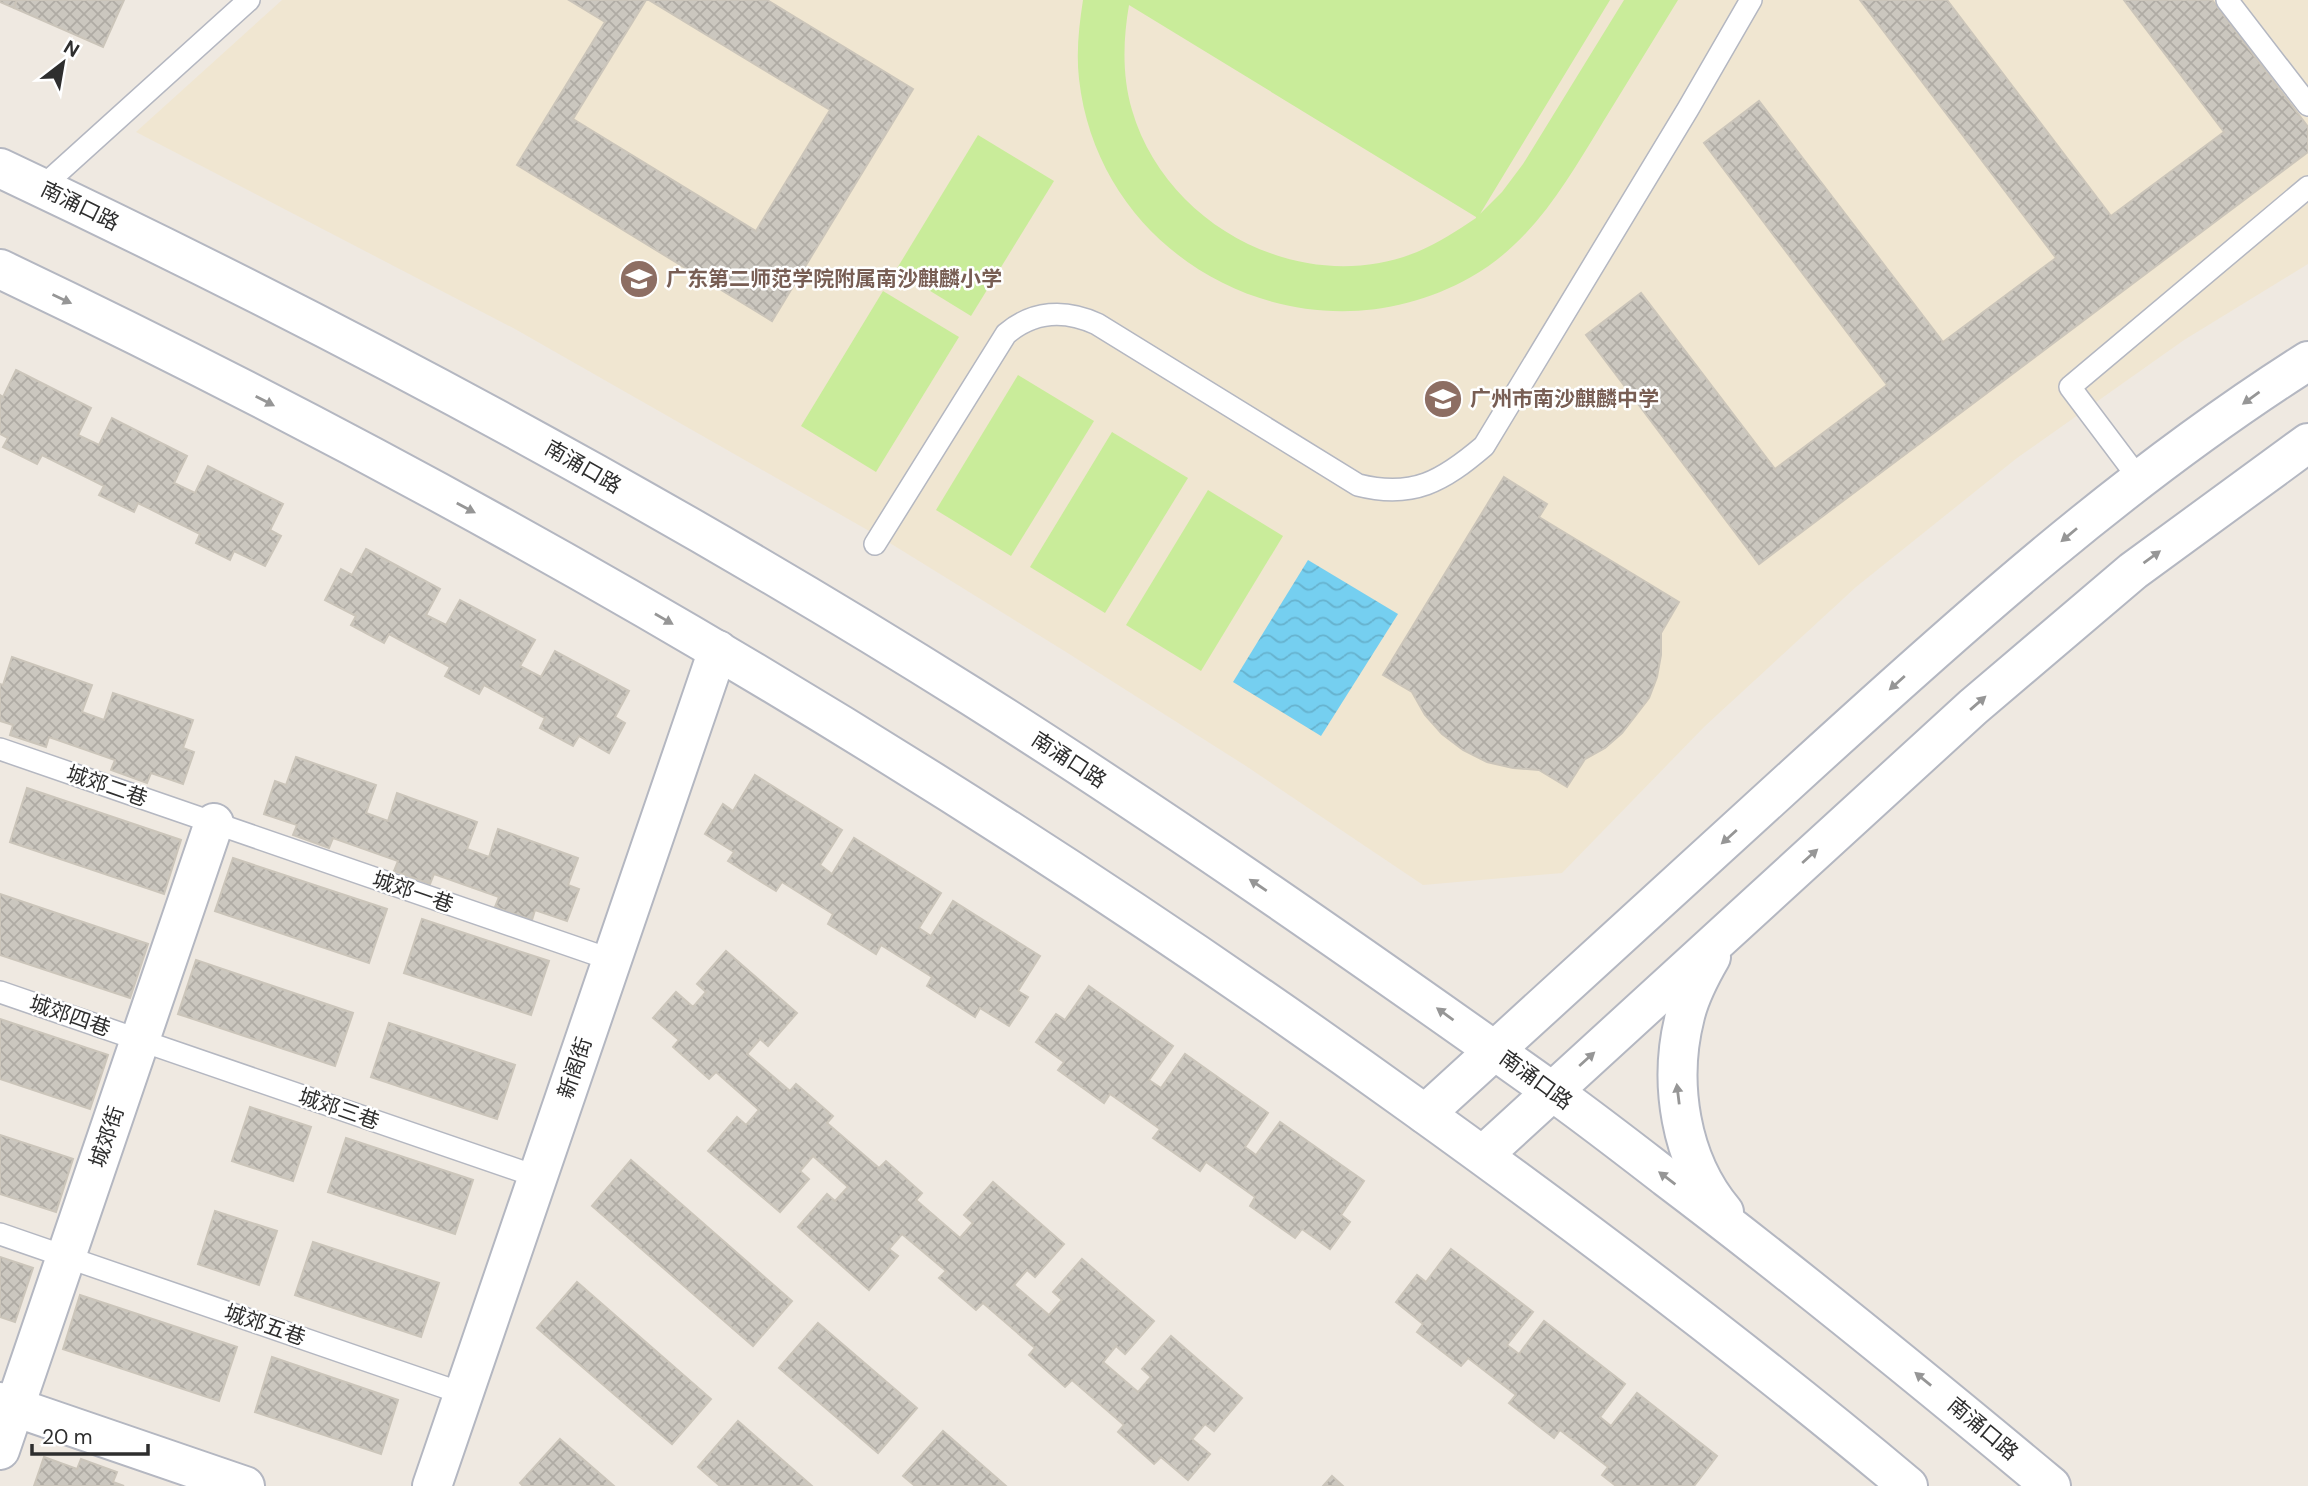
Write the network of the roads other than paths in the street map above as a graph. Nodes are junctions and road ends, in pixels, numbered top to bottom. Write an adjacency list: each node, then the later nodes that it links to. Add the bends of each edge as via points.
1 (248, 0): 6 (lane)
2 (1751, 0): 12 (lane, via 1484,446 1455,470 1396,491 1357,485 1097,324 1080,316 1050,315 1020,323 1006,334)
3 (2227, 0): 4 (lane)
4 (2308, 105)
5 (0, 167): 6 (main road, 南涌口路)
6 (42, 187): 20 (main road, 南涌口路, one-way to 6, via 1168,824 969,695 766,572 561,454 352,342)
7 (2308, 187): 11 (lane, via 2070,387)
8 (0, 269): 13 (main road, one-way to 13, via 309,423)
9 (2308, 361): 11 (main road, one-way to 11)
10 (2308, 443): 16 (main road, one-way to 10, via 1973,707 2133,571)
11 (2140, 480): 20 (main road, one-way to 20, via 1927,655)
12 (875, 544)
13 (718, 650): 17 (main road, 新阁街); 22 (main road, via 1117,900)
14 (0, 749): 15 (lane, 城郊二巷)
15 (214, 823): 17 (lane, 城郊一巷); 19 (main road, 城郊街)
16 (1732, 927): 21 (main road, one-way to 16); 26 (main road, one-way to 16, via 1742,1234 1702,1179 1689,1148 1677,1082 1678,1048 1696,983)
17 (612, 960): 24 (main road, 新阁街)
18 (0, 992): 19 (lane, 城郊四巷)
19 (141, 1040): 24 (lane, 城郊三巷); 27 (main road, 城郊街)
20 (1495, 1051): 21 (main road, 南涌口路); 22 (main road)
21 (1552, 1092): 23 (main road); 26 (main road, 南涌口路, one-way to 21)
22 (1425, 1114): 23 (main road)
23 (1483, 1155): 33 (main road, via 1689,1310)
24 (538, 1177): 28 (main road, 新阁街)
25 (0, 1234): 27 (lane, 城郊五巷)
26 (1768, 1255): 34 (main road, 南涌口路, one-way to 26)
27 (66, 1257): 28 (lane, 城郊五巷); 29 (main road, 城郊街)
28 (464, 1394): 32 (main road, 新阁街)
29 (7, 1404): 30 (main road, 城郊街); 31 (main road)
30 (0, 1450)
31 (245, 1486)
32 (432, 1486)
33 (1908, 1486)
34 (2051, 1486)

